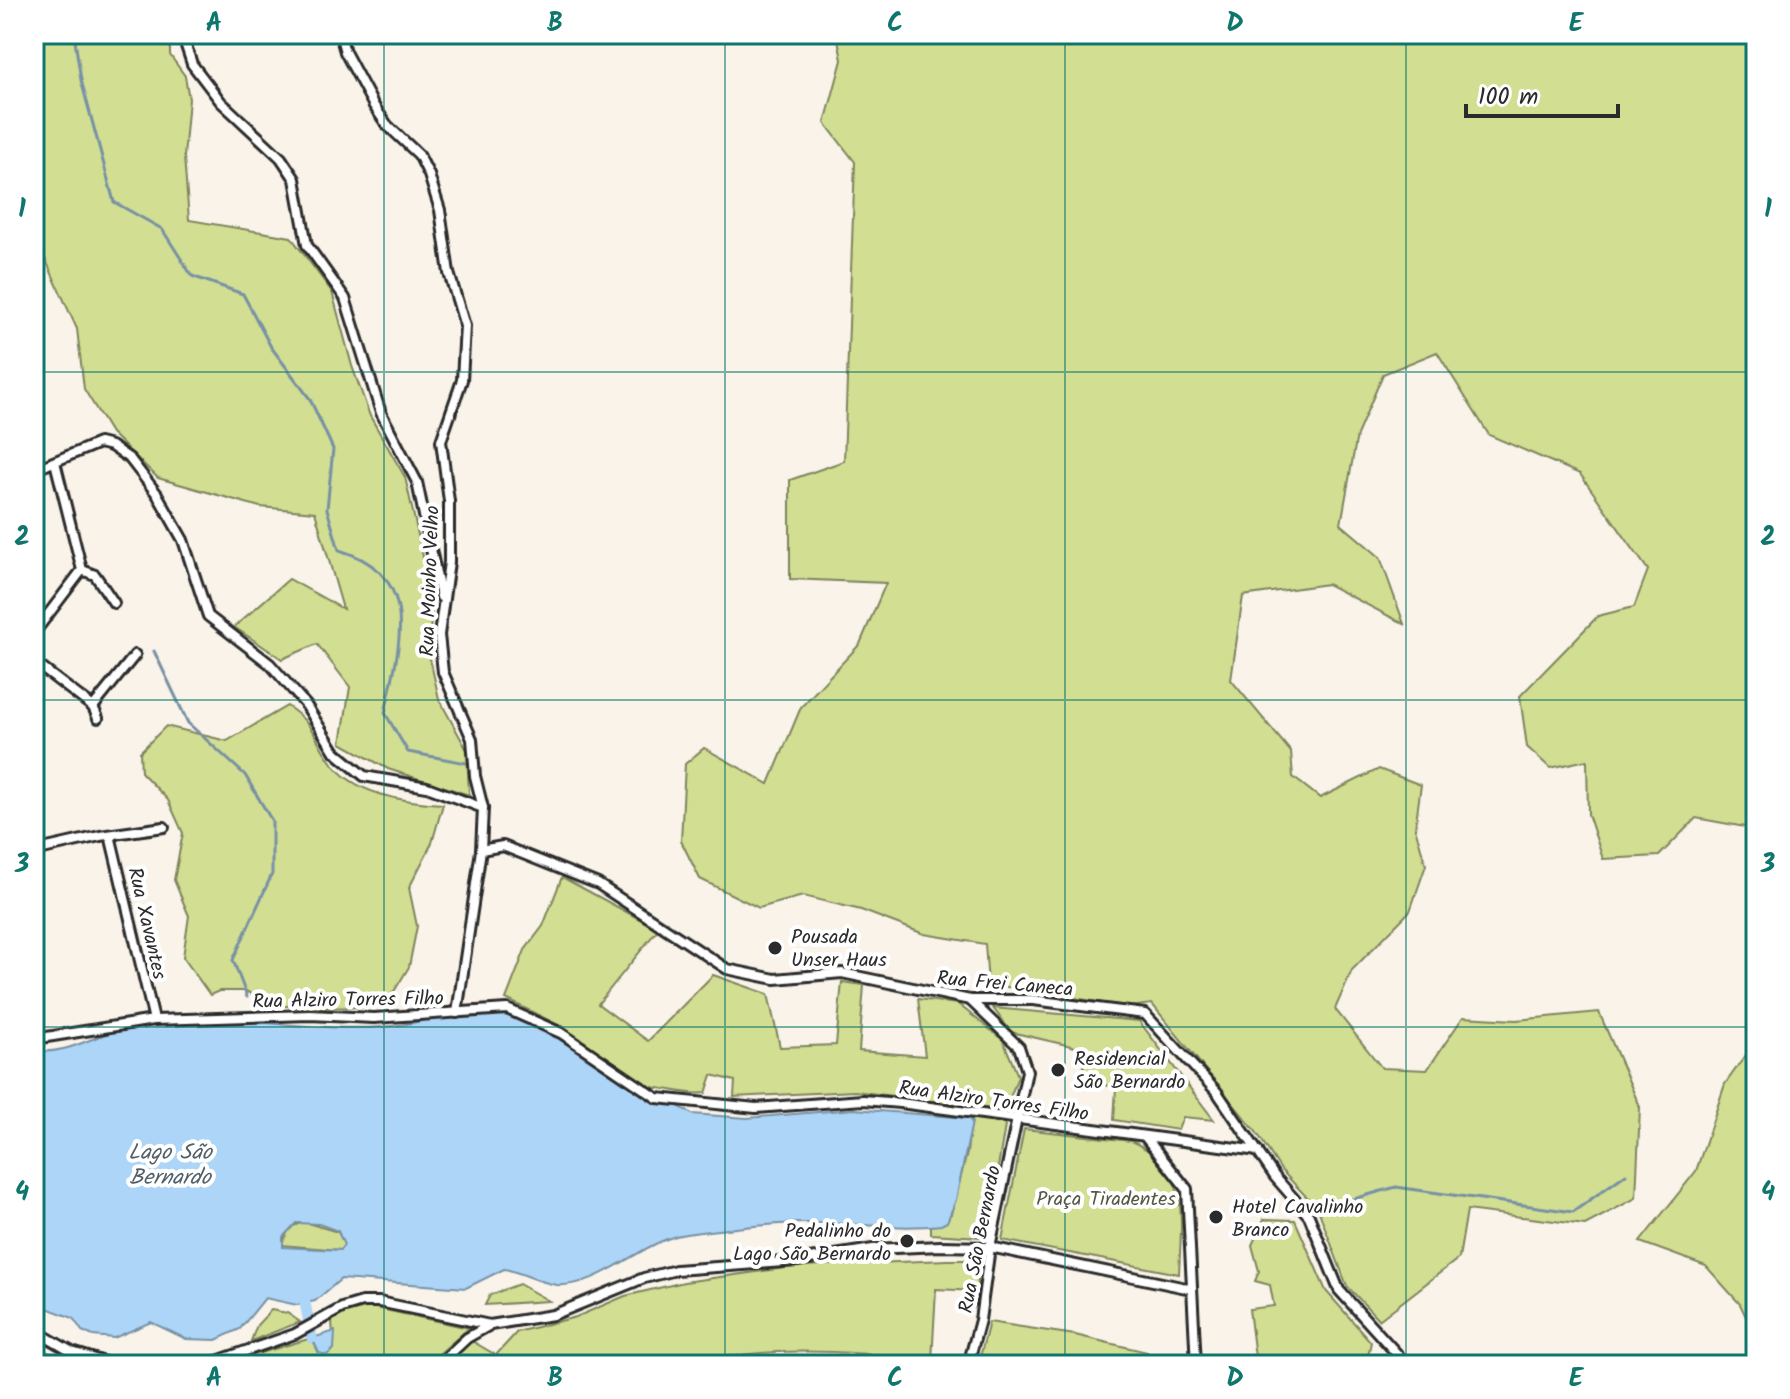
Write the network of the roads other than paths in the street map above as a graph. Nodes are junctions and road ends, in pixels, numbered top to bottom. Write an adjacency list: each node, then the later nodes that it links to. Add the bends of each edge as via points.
1 (182, 34): 6 (street, via 192,64 221,102 281,158 295,179 307,245 340,286 381,413 417,482)
2 (340, 34): 6 (street, Rua Moinho Velho, via 374,106 419,155 429,175 465,326 462,380 441,441 449,532 449,578)
3 (55, 462): 4 (street); 5 (street); 13 (street, via 99,443 130,459 183,540 208,616 270,664 306,705 335,752 364,776 427,787)
4 (34, 470)
5 (82, 570): 7 (street, via 95,575); 8 (street)
6 (442, 602): 13 (street, Rua Moinho Velho, via 440,657 472,739)
7 (114, 603)
8 (34, 633)
9 (135, 655): 11 (street)
10 (34, 662): 11 (street)
11 (93, 707): 12 (street)
12 (98, 718)
13 (483, 808): 16 (street, Rua Moinho Velho)
14 (164, 827): 15 (street)
15 (110, 835): 17 (street); 20 (street, Rua Xavantes)
16 (481, 850): 18 (street, Rua Frei Caneca, via 503,846 598,884 727,969 775,979 842,973); 19 (street, Rua Moinho Velho)
17 (34, 851)
18 (970, 1000): 22 (street, Rua São Bernardo, via 1019,1047 1027,1071); 24 (street, Rua Frei Caneca, via 1033,1000 1145,1014 1217,1092)
19 (457, 1013): 20 (street, Rua Alziro Torres Filho); 22 (street, Rua Alziro Torres Filho, via 507,1009 561,1033 657,1098 756,1108 863,1100)
20 (154, 1020): 21 (street, Rua Alziro Torres Filho)
21 (34, 1039)
22 (1020, 1118): 23 (street, Rua Alziro Torres Filho); 25 (street, Rua São Bernardo)
23 (1146, 1138): 24 (street, Rua Alziro Torres Filho); 26 (street, via 1187,1189)
24 (1258, 1151): 35 (street, Rua Frei Caneca, via 1309,1216 1339,1290)
25 (990, 1247): 26 (street); 27 (street, via 873,1249 676,1270 553,1315); 29 (street, Rua São Bernardo)
26 (1191, 1289): 34 (street)
27 (490, 1325): 31 (street, via 362,1302 295,1334); 32 (street)
28 (34, 1330): 30 (street, via 72,1352)
29 (968, 1364): 33 (street)
30 (114, 1365)
31 (205, 1365)
32 (438, 1365)
33 (804, 1365)
34 (1196, 1365)
35 (1407, 1365)

